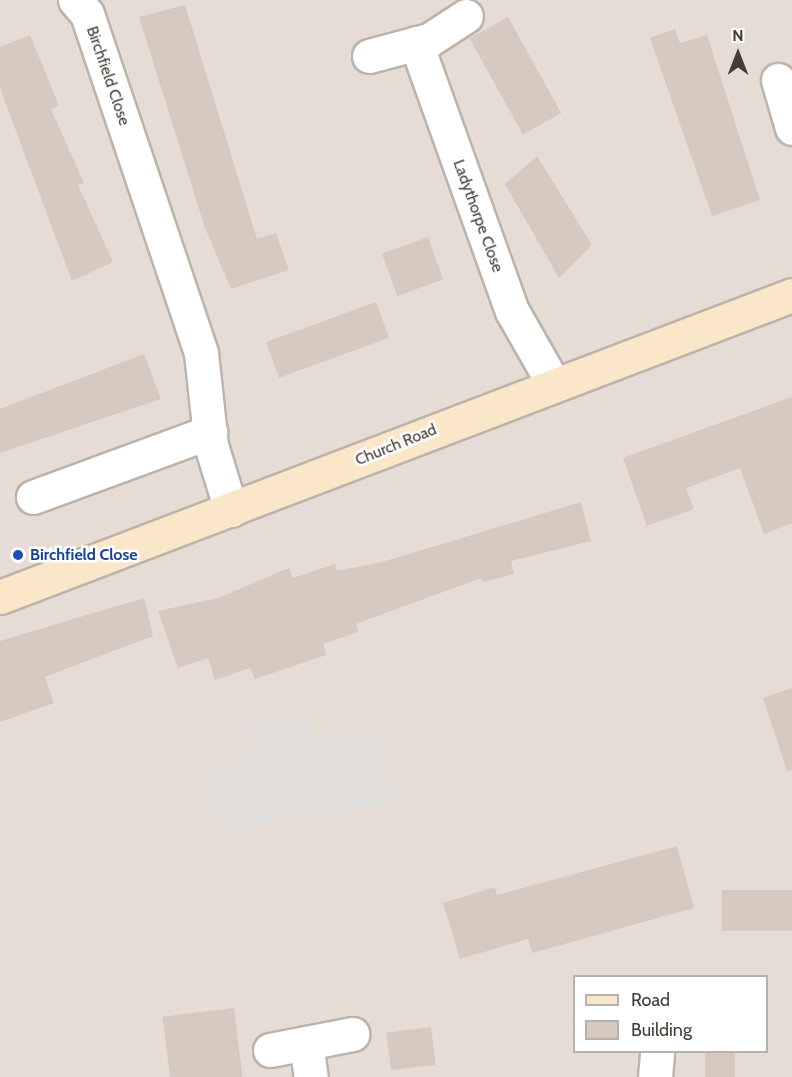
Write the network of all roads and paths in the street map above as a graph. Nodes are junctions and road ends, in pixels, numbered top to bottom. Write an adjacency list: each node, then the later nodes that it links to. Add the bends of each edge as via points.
1 (75, 0): 9 (street, Birchfield Close, via 87,14 201,353)
2 (466, 16): 3 (street)
3 (416, 43): 4 (street); 8 (street, Ladythorpe Close, via 512,311)
4 (369, 56)
5 (778, 80): 6 (street)
6 (792, 128)
7 (792, 295): 8 (main road, Church Road)
8 (553, 383): 11 (main road, Church Road)
9 (210, 432): 10 (street); 11 (street, Birchfield Close)
10 (33, 497)
11 (231, 510): 12 (main road, Church Road)
12 (0, 597)
13 (352, 1034): 14 (street)
14 (306, 1043): 15 (street); 17 (street)
15 (270, 1050)
16 (657, 1053): 18 (street)
17 (311, 1077)
18 (655, 1077)

